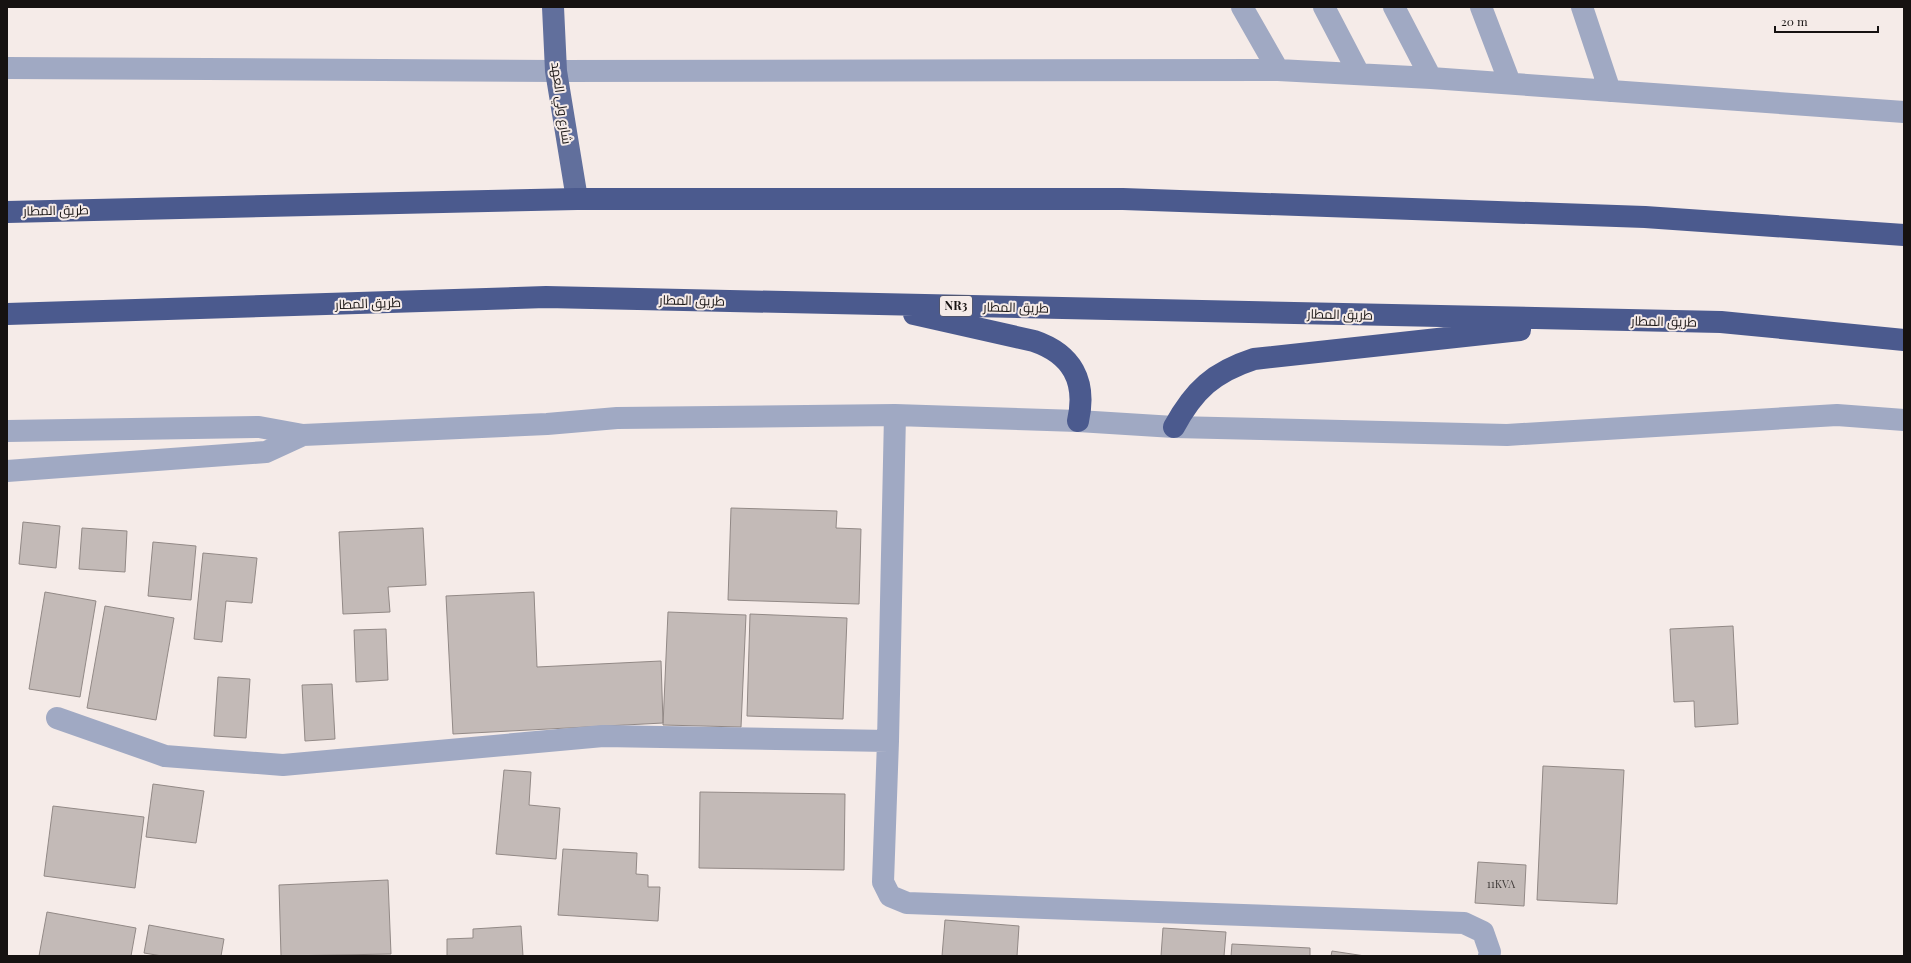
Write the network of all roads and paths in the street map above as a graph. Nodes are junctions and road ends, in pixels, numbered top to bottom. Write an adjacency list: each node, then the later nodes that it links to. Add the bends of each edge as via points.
1 (553, 7): 9 (main road, شارع ولي العهد)
2 (1242, 7): 8 (street)
3 (1324, 7): 10 (street)
4 (1394, 7): 11 (street)
5 (1481, 7): 12 (street)
6 (1582, 7): 13 (street)
7 (7, 68): 9 (street)
8 (1278, 70): 9 (street); 10 (street)
9 (556, 71): 15 (main road, شارع ولي العهد)
10 (1359, 74): 11 (street)
11 (1431, 78): 12 (street)
12 (1510, 83): 13 (street)
13 (1610, 90): 14 (street)
14 (1904, 112)
15 (577, 199): 16 (highway, طريق المطار); 17 (highway, طريق المطار, via 1123,198 1645,217)
16 (7, 212)
17 (1904, 235)
18 (864, 304): 19 (highway, طريق المطار / NR3, via 546,297); 20 (highway, طريق المطار / NR3); 24 (highway, via 1034,340 1050,346 1073,368 1079,381 1081,408)
19 (7, 314)
20 (1606, 320): 21 (highway, طريق المطار / NR3, via 1720,322); 25 (highway, via 1254,359 1233,366 1197,391)
21 (1904, 340)
22 (896, 415): 24 (street); 27 (street, via 617,418 547,424); 30 (street)
23 (1904, 420): 25 (street, via 1838,415 1507,435)
24 (1078, 421): 25 (street)
25 (1174, 427)
26 (7, 431): 27 (street, via 259,427)
27 (303, 435): 28 (street, via 266,452)
28 (7, 471)
29 (57, 718): 30 (street, via 164,756 283,765 603,736)
30 (888, 741): 31 (street, via 883,882 890,896 907,903 1464,923 1483,932)
31 (1489, 956)

